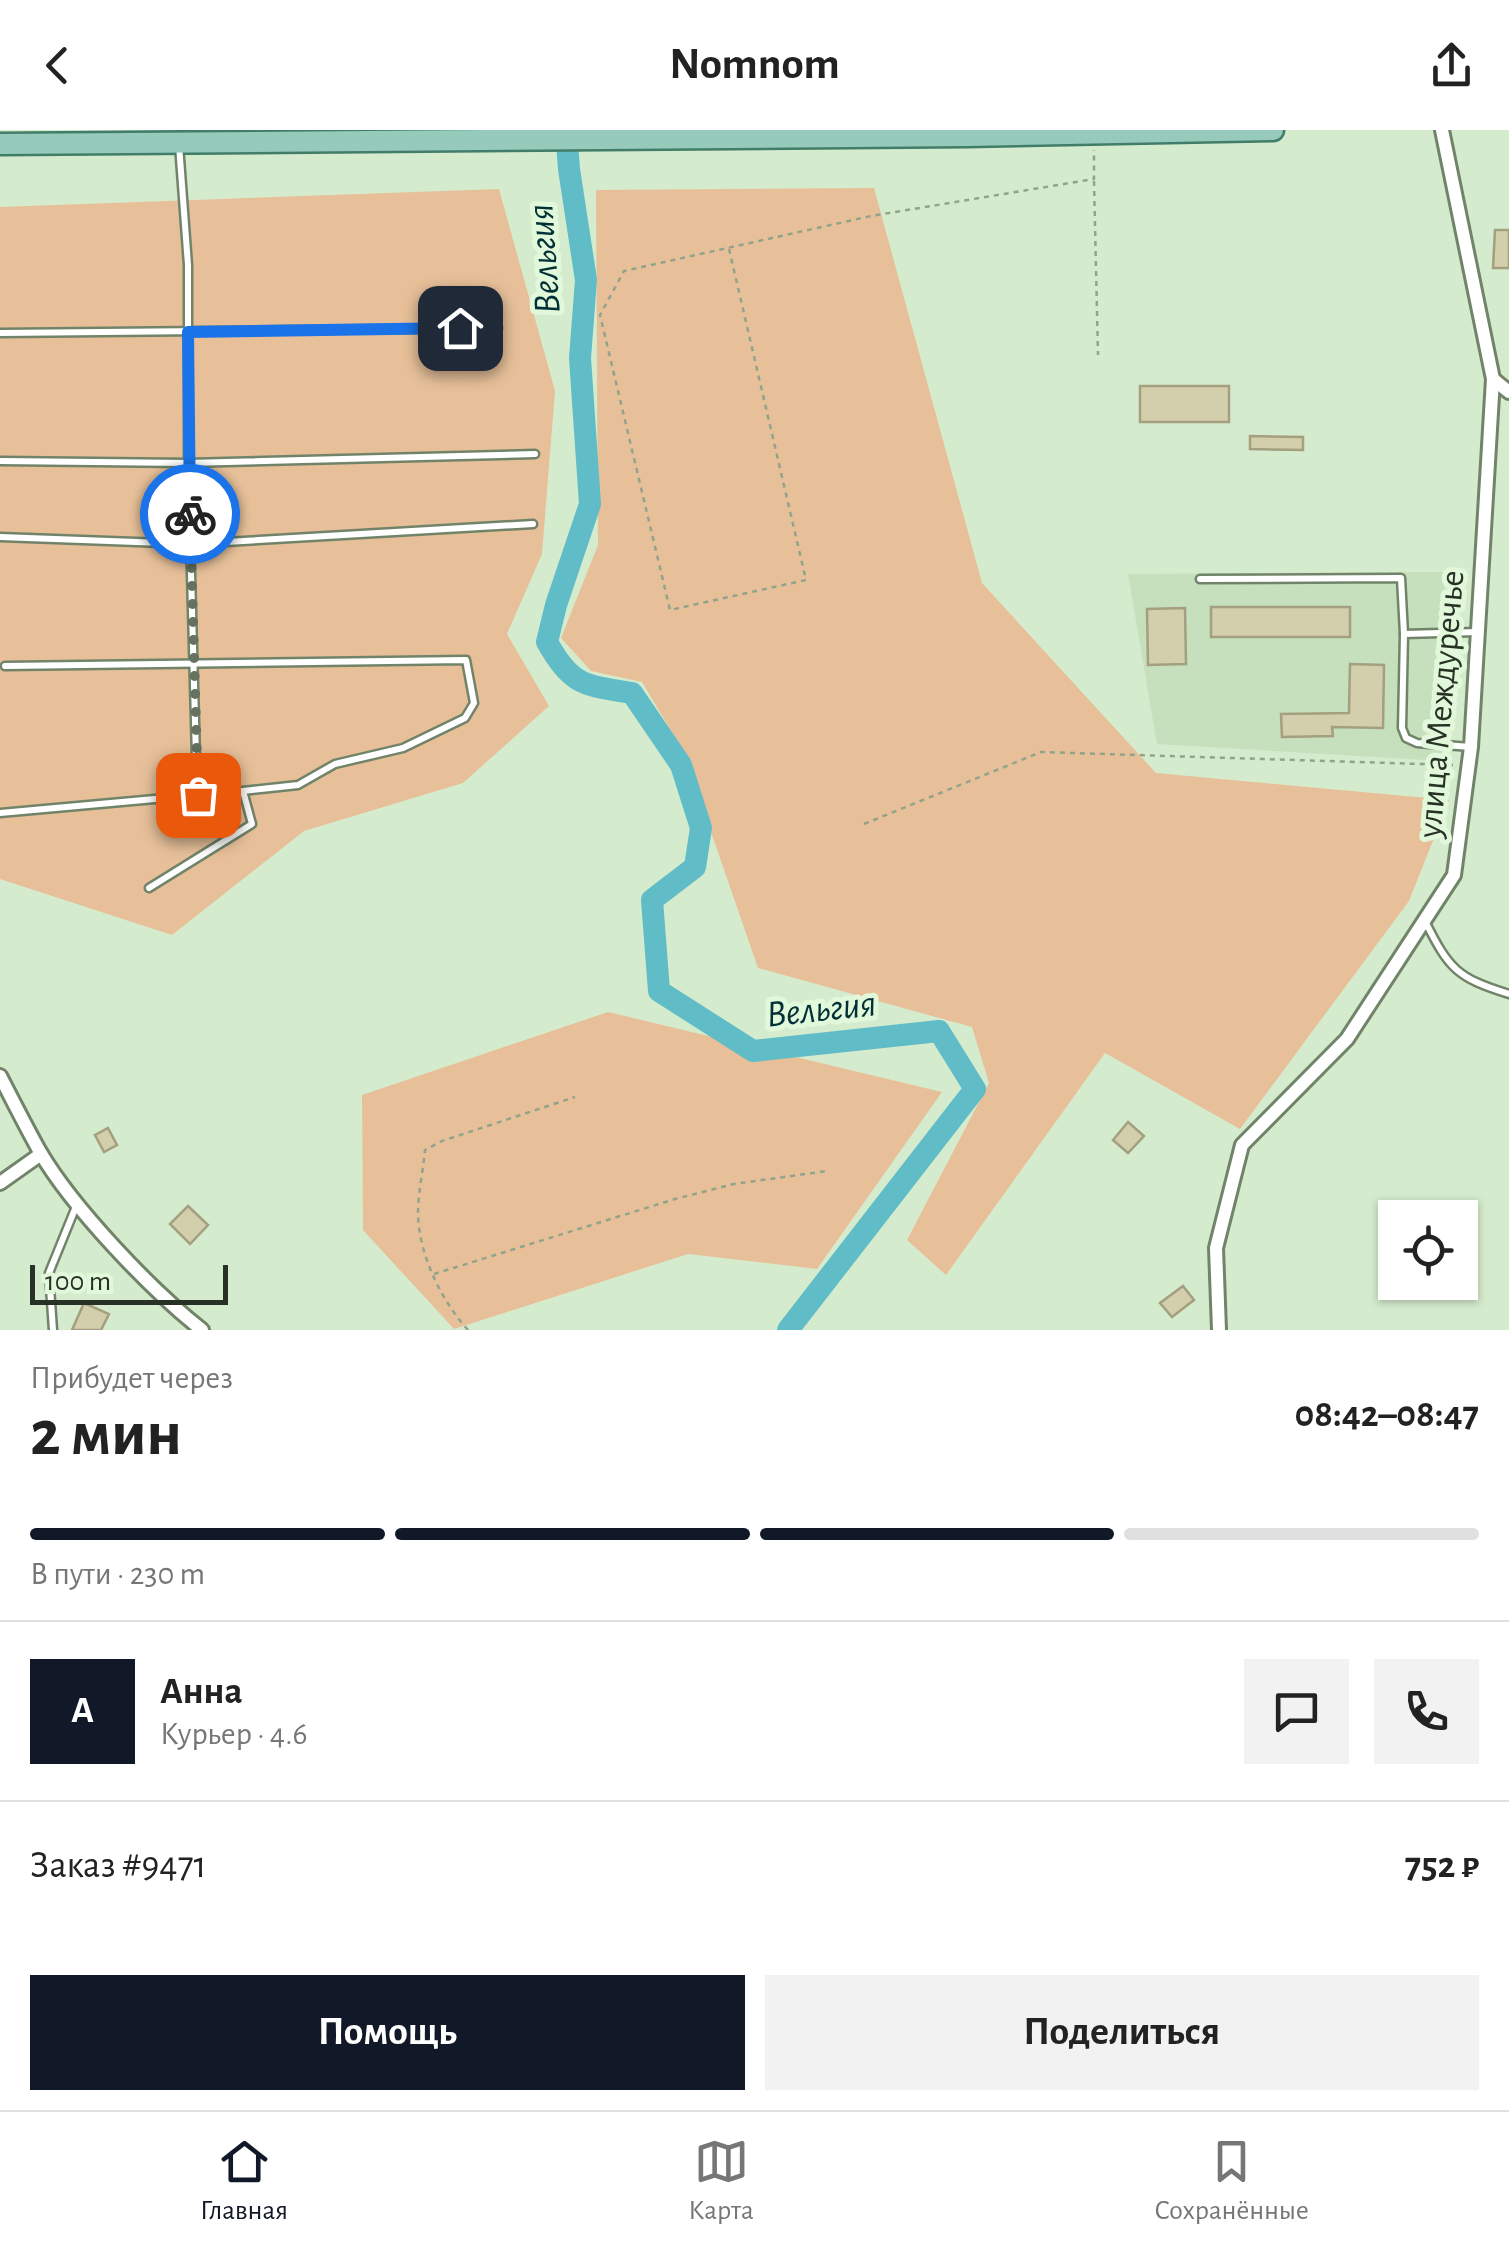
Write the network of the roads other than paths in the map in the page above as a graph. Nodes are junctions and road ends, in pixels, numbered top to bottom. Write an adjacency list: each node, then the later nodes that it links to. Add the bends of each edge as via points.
1 (1273, 130): 4 (main road)
2 (1442, 130): 8 (street, улица Междуречье)
3 (0, 144): 4 (main road)
4 (179, 144): 6 (lane)
5 (498, 328): 6 (lane)
6 (188, 332): 7 (lane); 12 (lane)
7 (0, 333)
8 (1493, 379): 9 (street); 17 (street, улица Междуречье)
9 (1509, 392)
10 (536, 454): 12 (lane)
11 (0, 461): 12 (lane)
12 (188, 462): 15 (lane)
13 (534, 524): 15 (lane)
14 (0, 536): 15 (lane)
15 (190, 544): 19 (lane)
16 (1200, 579): 18 (lane, via 1400,578)
17 (1478, 632): 18 (lane); 21 (street, улица Междуречье)
18 (1404, 634): 21 (lane, via 1406,738)
19 (194, 662): 20 (lane); 22 (lane, via 466,660 474,702 466,718 403,748 335,764 298,786); 23 (lane)
20 (5, 666)
21 (1472, 746): 26 (street, улица Междуречье, via 1454,875)
22 (243, 792): 23 (lane); 25 (lane, via 252,824)
23 (198, 795): 24 (lane)
24 (0, 814)
25 (149, 888)
26 (1425, 920): 27 (lane, via 1445,960 1473,983); 32 (street, улица Междуречье, via 1347,1040 1242,1145 1216,1248)
27 (1509, 994)
28 (0, 1076): 29 (street)
29 (41, 1154): 30 (street); 31 (street)
30 (0, 1182)
31 (77, 1202): 33 (lane, via 49,1273); 34 (street)
32 (1218, 1329)
33 (52, 1330)
34 (202, 1330)

